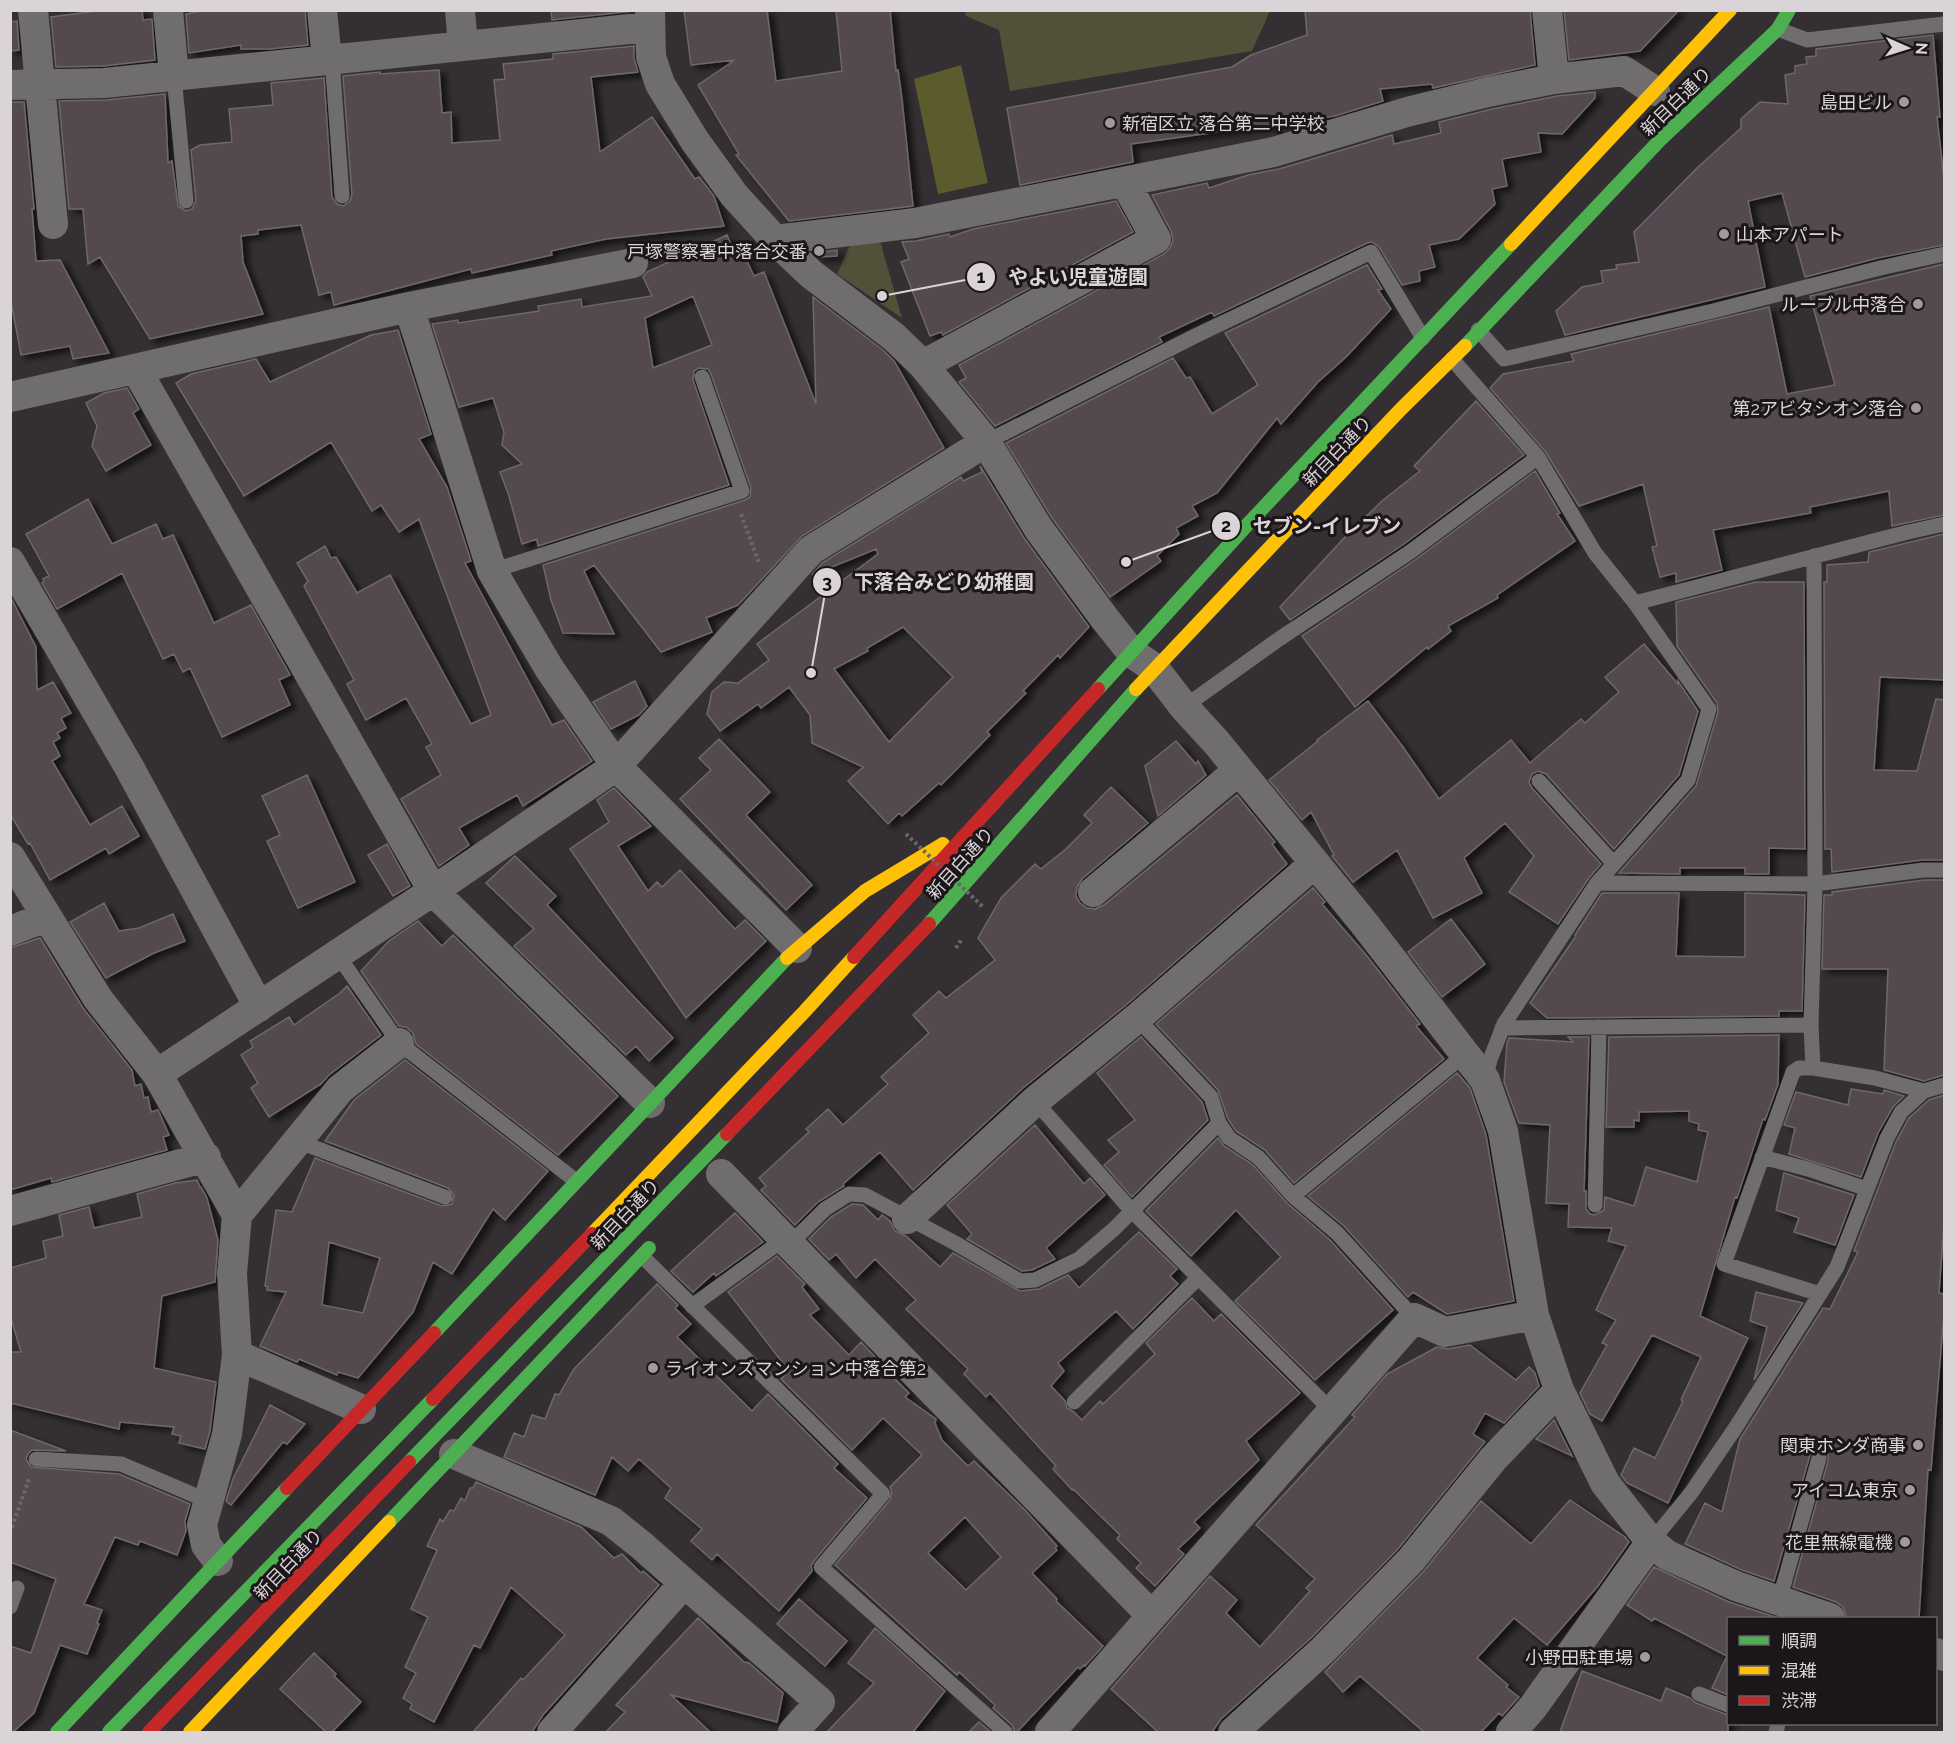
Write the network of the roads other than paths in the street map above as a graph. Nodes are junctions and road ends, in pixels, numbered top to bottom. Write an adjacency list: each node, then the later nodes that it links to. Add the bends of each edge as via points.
1 (33, 10): 15 (street)
2 (168, 10): 13 (street)
3 (322, 10): 12 (street)
4 (460, 10): 11 (street)
5 (1547, 10): 14 (street)
6 (1730, 10): 16 (main road, 新目白通り)
7 (1789, 10): 10 (main road, 新目白通り)
8 (650, 19): 11 (street); 21 (street, via 651,57 660,84 734,195)
9 (1944, 24): 10 (lane, via 1807,40)
10 (1778, 29): 25 (main road, 新目白通り, via 1660,140)
11 (463, 46): 12 (street)
12 (329, 60): 13 (street); 18 (lane)
13 (174, 76): 15 (street); 19 (lane)
14 (1554, 79): 16 (street, via 1624,71); 17 (street, via 1407,112 1274,152)
15 (25, 84): 20 (street)
16 (1655, 91): 26 (main road, 新目白通り)
17 (1125, 182): 21 (street, via 915,224); 28 (street, via 1156,239)
18 (342, 196)
19 (186, 201)
20 (53, 224)
21 (775, 240): 28 (street)
22 (1944, 254): 25 (lane, via 1504,359)
23 (633, 262): 24 (street)
24 (409, 307): 29 (street); 37 (street)
25 (1478, 330): 27 (main road, 新目白通り)
26 (1423, 338): 32 (lane, via 1371,252); 39 (main road, 新目白通り, via 1246,525)
27 (1452, 359): 33 (lane); 39 (main road, 新目白通り)
28 (923, 365): 32 (street)
29 (136, 369): 31 (street); 51 (street)
30 (702, 377): 37 (lane, via 742,491)
31 (10, 397)
32 (986, 442): 39 (street, via 1038,528); 41 (street, via 811,550)
33 (1538, 457): 38 (lane, via 1595,553); 40 (lane, via 1410,552)
34 (1944, 524): 35 (lane)
35 (1814, 556): 38 (lane); 50 (lane)
36 (10, 562): 59 (street, via 129,767)
37 (492, 571): 41 (street, via 549,668)
38 (1635, 603): 47 (lane, via 1709,709 1688,780)
39 (1143, 661): 40 (street); 44 (main road, 新目白通り); 53 (main road, 新目白通り)
40 (1184, 707): 42 (street)
41 (616, 766): 51 (street); 56 (street)
42 (1239, 770): 46 (street); 52 (street)
43 (1539, 781): 47 (lane)
44 (974, 825): 56 (main road, via 865,891); 114 (main road, 新目白通り, via 789,1028)
45 (10, 857): 54 (street)
46 (1315, 862): 60 (street); 65 (street)
47 (1614, 864): 49 (lane)
48 (1944, 870): 50 (lane)
49 (1597, 883): 50 (lane); 63 (lane)
50 (1815, 884): 61 (lane)
51 (433, 891): 57 (street); 72 (street)
52 (1093, 892)
53 (950, 902): 58 (main road); 115 (main road, 新目白通り)
54 (46, 917): 55 (street); 67 (street, via 98,999)
55 (10, 931)
56 (797, 948): 72 (main road)
57 (337, 954): 59 (street); 64 (lane)
58 (914, 960)
59 (259, 1007): 67 (street)
60 (1137, 1018): 71 (street); 73 (lane, via 1211,1097)
61 (1811, 1025): 62 (lane); 66 (lane)
62 (1599, 1027): 63 (lane); 82 (lane)
63 (1502, 1028): 68 (lane)
64 (399, 1043): 74 (street, via 340,1089); 78 (lane)
65 (1464, 1055): 68 (street); 80 (lane)
66 (1813, 1068): 70 (lane); 76 (lane, via 1793,1072)
67 (157, 1074): 75 (street)
68 (1485, 1080): 93 (street, via 1503,1131)
69 (1944, 1085): 70 (lane)
70 (1924, 1091): 79 (lane, via 1901,1112)
71 (1035, 1101): 84 (lane); 86 (street)
72 (650, 1103): 78 (main road)
73 (1219, 1123): 80 (lane, via 1229,1138 1258,1157); 84 (lane)
74 (297, 1141): 81 (lane); 85 (street)
75 (206, 1157): 83 (street); 85 (street)
76 (1762, 1157): 79 (lane); 91 (lane, via 1724,1264)
77 (721, 1174): 88 (street)
78 (576, 1181): 98 (main road)
79 (1867, 1190): 91 (lane, via 1837,1267)
80 (1293, 1196): 94 (lane, via 1337,1233)
81 (445, 1197)
82 (1595, 1205)
83 (10, 1211)
84 (1132, 1211): 86 (lane, via 1078,1259 1028,1281 1020,1281); 90 (lane)
85 (237, 1215): 95 (street, via 232,1274)
86 (907, 1219): 88 (lane, via 865,1195 849,1194)
87 (657, 1239): 89 (main road)
88 (787, 1241): 92 (lane); 110 (street)
89 (642, 1256): 92 (lane); 100 (main road)
90 (1198, 1278): 97 (lane); 99 (lane)
91 (1820, 1294): 104 (lane, via 1691,1493)
92 (692, 1306): 119 (lane, via 883,1494 821,1568)
93 (1534, 1315): 94 (street, via 1445,1332); 96 (street)
94 (1414, 1318): 99 (street)
95 (237, 1355): 98 (street); 103 (street, via 227,1434)
96 (1559, 1390): 104 (street, via 1605,1483); 121 (street, via 1493,1459 1411,1560 1323,1650)
97 (1074, 1402)
98 (361, 1409): 105 (main road)
99 (1332, 1411): 110 (street)
100 (454, 1454): 106 (street, via 611,1521); 116 (main road)
101 (1819, 1458): 109 (lane)
102 (36, 1459): 103 (lane, via 121,1464)
103 (208, 1502): 105 (street, via 203,1532 206,1545)
104 (1651, 1542): 109 (street, via 1667,1555); 122 (street)
105 (218, 1561): 113 (main road)
106 (684, 1583): 117 (street); 118 (street, via 820,1702)
107 (17, 1588): 108 (lane)
108 (10, 1607)
109 (1804, 1612)
110 (1152, 1616): 120 (street)
111 (1699, 1694): 112 (lane)
112 (1727, 1705)
113 (57, 1732)
114 (109, 1732)
115 (149, 1732)
116 (190, 1732)
117 (552, 1732)
118 (793, 1732)
119 (1005, 1732)
120 (1050, 1732)
121 (1233, 1732)
122 (1511, 1732)

